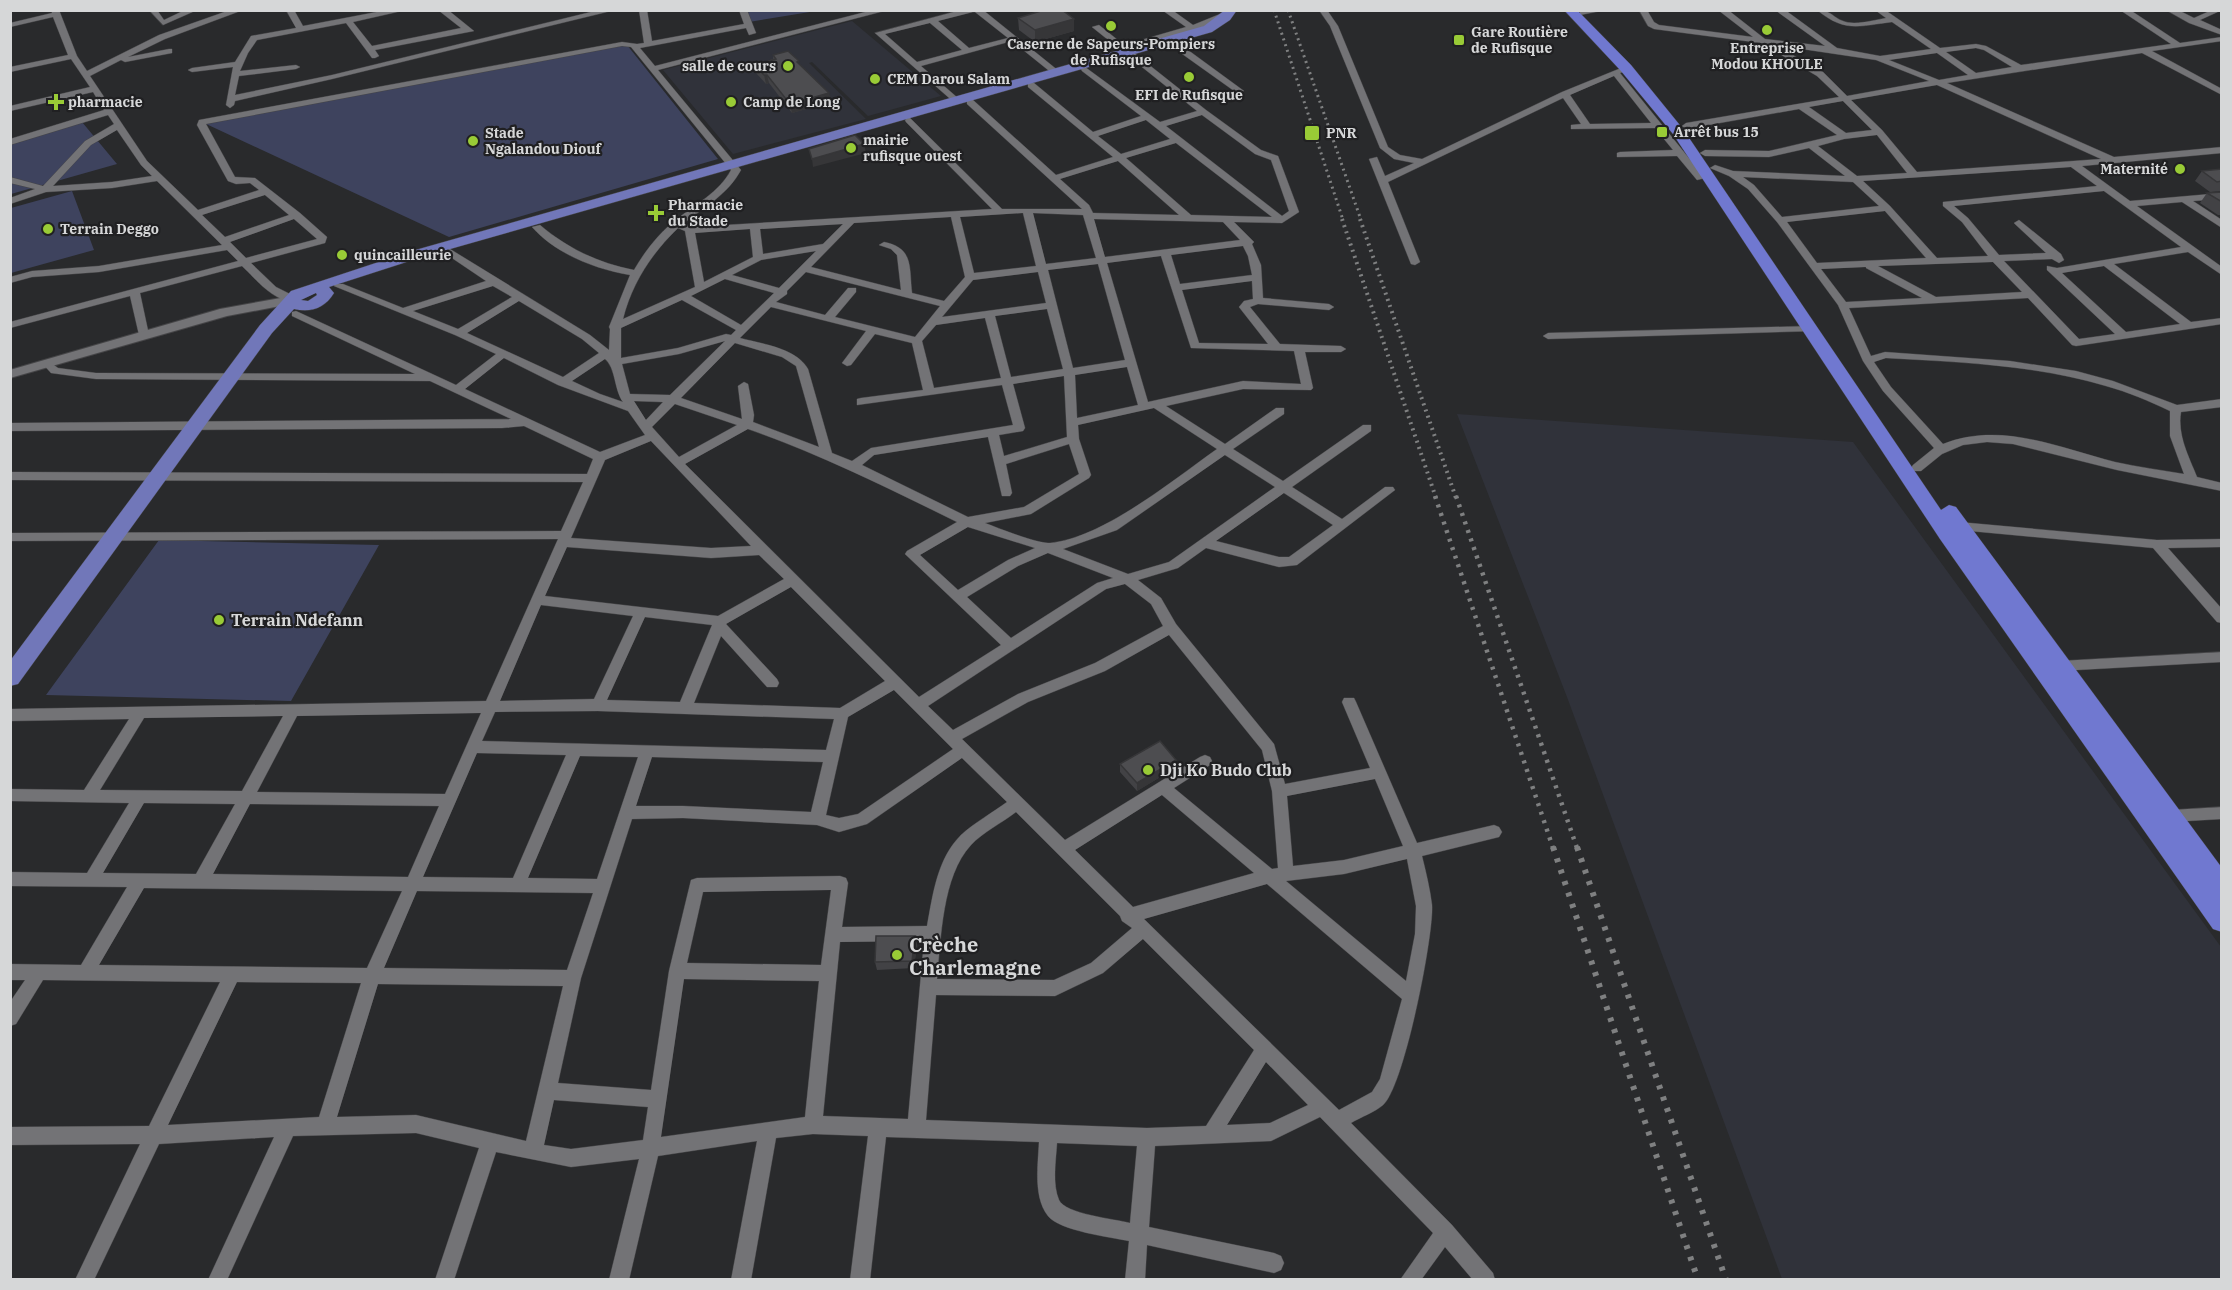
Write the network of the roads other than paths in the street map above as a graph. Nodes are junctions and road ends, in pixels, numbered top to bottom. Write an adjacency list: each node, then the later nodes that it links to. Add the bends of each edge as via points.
1 (153, 10): 2 (street, via 165,23)
2 (193, 10)
3 (238, 10): 59 (street, via 169,34)
4 (290, 10): 36 (street)
5 (402, 10): 26 (street)
6 (442, 10): 37 (street)
7 (611, 10): 42 (street)
8 (644, 10): 45 (street)
9 (743, 10): 33 (street)
10 (884, 10): 44 (street)
11 (973, 10): 30 (street)
12 (978, 10): 40 (street)
13 (1166, 10): 35 (street)
14 (1323, 10): 109 (street, via 1334,26 1384,148 1397,157)
15 (1602, 10): 24 (street)
16 (1642, 10): 43 (street, via 1657,27)
17 (1722, 10): 43 (street)
18 (1779, 10): 50 (street)
19 (1821, 10): 28 (street, via 1850,25)
20 (1879, 10): 28 (street)
21 (2124, 10): 47 (street)
22 (2170, 10): 31 (street)
23 (2220, 10): 31 (street)
24 (1578, 11): 69 (highway); 96 (highway, via 1637,68)
25 (56, 12): 32 (street); 56 (street)
26 (385, 12): 29 (street)
27 (1228, 12): 35 (street); 46 (main road, via 1233,21 1225,28); 55 (main road, via 1208,29)
28 (1893, 20): 54 (street)
29 (349, 21): 36 (street); 49 (street)
30 (932, 21): 53 (street); 62 (street, via 879,33)
31 (2192, 21): 39 (street)
32 (10, 24)
33 (749, 25): 38 (street); 44 (street)
34 (1096, 27): 55 (street)
35 (1192, 28): 55 (street)
36 (301, 29): 60 (street, via 254,38)
37 (468, 29): 42 (street); 49 (street)
38 (722, 31): 44 (street); 45 (street)
39 (2222, 33)
40 (1012, 39): 53 (street); 70 (street)
41 (2222, 39): 47 (street)
42 (483, 42): 61 (street)
43 (1765, 42): 50 (street); 82 (street, via 1816,71)
44 (754, 43): 65 (street)
45 (648, 44): 48 (street)
46 (1174, 44): 55 (main road); 78 (street)
47 (2178, 45): 51 (street)
48 (635, 47): 65 (street); 88 (street, via 626,44)
49 (370, 49): 61 (street)
50 (1836, 50): 58 (street)
51 (2143, 50): 64 (street); 79 (street)
52 (169, 51): 59 (street)
53 (968, 51): 62 (street)
54 (1937, 51): 58 (street); 64 (street, via 1981,47); 73 (street)
55 (1128, 52): 66 (main road); 70 (main road); 87 (street)
56 (73, 56): 67 (street); 72 (street)
57 (298, 56): 63 (street)
58 (1878, 58): 74 (street)
59 (108, 63): 72 (street)
60 (238, 64): 68 (street); 71 (street)
61 (379, 66): 75 (street)
62 (916, 66): 83 (street)
63 (296, 67): 71 (street); 75 (street)
64 (2020, 68): 73 (street)
65 (652, 69): 111 (street)
66 (1084, 69): 76 (main road); 89 (street)
67 (10, 70)
68 (192, 70)
69 (1621, 70): 80 (street); 91 (street); 196 (highway, via 1678,132)
70 (1056, 72): 83 (main road)
71 (235, 74): 81 (street)
72 (86, 75): 77 (street)
73 (1975, 76): 74 (street)
74 (1938, 82): 82 (street); 108 (street)
75 (298, 85): 81 (street)
76 (1031, 85): 83 (main road); 98 (street)
77 (94, 88): 85 (street); 86 (street)
78 (1240, 91)
79 (2222, 93)
80 (1566, 94): 95 (street); 109 (street)
81 (230, 99): 88 (street)
82 (1844, 99): 84 (street); 97 (street)
83 (963, 102): 90 (main road); 111 (main road); 115 (street)
84 (1801, 106): 96 (street); 99 (street)
85 (10, 109)
86 (110, 111): 92 (street); 101 (street)
87 (1203, 112): 93 (street); 136 (street, via 1258,152 1275,158 1294,212)
88 (230, 116): 121 (street, via 201,124 231,179 252,180)
89 (1146, 117): 93 (street); 98 (street)
90 (909, 120): 111 (main road); 128 (street)
91 (1657, 124): 95 (street); 104 (street)
92 (119, 125): 114 (street); 120 (street, via 87,143)
93 (1158, 126): 100 (street)
94 (1574, 126): 95 (street)
95 (1587, 126)
96 (1686, 126): 112 (highway)
97 (1879, 132): 99 (street); 113 (street)
98 (1092, 135): 106 (street)
99 (1844, 135): 102 (street)
100 (1175, 140): 106 (street); 136 (street)
101 (10, 141)
102 (1811, 145): 112 (street); 116 (street)
103 (2222, 150): 108 (street)
104 (1679, 153): 105 (street); 112 (street)
105 (1620, 155)
106 (1119, 157): 115 (street); 133 (street)
107 (1374, 159): 118 (street)
108 (2112, 160): 110 (street)
109 (1424, 162): 118 (street)
110 (2073, 164): 113 (street); 119 (street)
111 (734, 167): 141 (main road); 142 (street, via 727,183); 180 (main road, via 417,254)
112 (1713, 169): 116 (street); 137 (street, via 1756,192); 247 (highway, via 1809,300)
113 (1915, 176): 116 (street)
114 (159, 178): 120 (street); 130 (street)
115 (1054, 178): 131 (street, via 1086,207)
116 (1855, 179): 126 (street)
117 (10, 180): 120 (street)
118 (1383, 182): 156 (street)
119 (2104, 188): 125 (street); 154 (street, via 1946,204 1965,220)
120 (45, 189): 124 (street)
121 (267, 191): 130 (street); 132 (street)
122 (2222, 196): 123 (street)
123 (2183, 199): 125 (street); 139 (street)
124 (10, 201)
125 (2127, 204): 147 (street)
126 (1887, 208): 137 (street); 157 (street)
127 (1027, 210): 128 (street); 131 (street); 162 (street)
128 (1000, 212): 129 (street)
129 (955, 213): 134 (street); 167 (street)
130 (196, 214): 144 (street)
131 (1088, 214): 133 (street); 153 (street)
132 (297, 215): 144 (street); 155 (street, via 322,241)
133 (1188, 218): 135 (street)
134 (853, 219): 140 (street); 146 (street)
135 (1227, 220): 136 (street); 143 (street)
136 (1282, 220)
137 (1780, 220): 160 (street)
138 (2019, 223): 150 (street)
139 (2222, 225)
140 (755, 226): 142 (street); 151 (street)
141 (537, 227): 148 (main road); 165 (street, via 576,253 606,267)
142 (683, 227): 165 (street, via 660,240); 171 (street)
143 (1249, 242): 149 (street); 168 (street)
144 (226, 244): 155 (street); 169 (street, via 99,269 32,274)
145 (884, 245): 176 (street, via 902,254)
146 (826, 246): 151 (street); 161 (street)
147 (2188, 249): 158 (street); 164 (street)
148 (450, 252): 170 (street); 180 (main road)
149 (1165, 252): 153 (street); 172 (street)
150 (2057, 256): 152 (street); 163 (street)
151 (758, 258): 166 (street)
152 (2037, 258): 154 (street); 163 (street)
153 (1102, 260): 162 (street); 213 (street)
154 (1997, 260): 157 (street); 177 (street)
155 (243, 261): 174 (street); 180 (street, via 272,289)
156 (1415, 262)
157 (1935, 262): 159 (street)
158 (2105, 262): 163 (street); 194 (street)
159 (1868, 265): 160 (street); 181 (street)
160 (1814, 266): 186 (street)
161 (804, 268): 175 (street); 176 (street)
162 (1041, 268): 167 (street); 185 (street)
163 (2060, 270): 202 (street)
164 (2222, 272)
165 (635, 273): 195 (street)
166 (724, 276): 171 (street); 175 (street)
167 (970, 277): 184 (street)
168 (1257, 277): 172 (street); 182 (street)
169 (10, 280)
170 (494, 282): 179 (street); 188 (street)
171 (700, 288): 178 (street)
172 (1177, 288): 205 (street, via 1195,345)
173 (852, 290): 190 (street)
174 (134, 291): 193 (street); 200 (street)
175 (783, 292): 183 (street)
176 (907, 294): 184 (street)
177 (2030, 295): 181 (street); 202 (street, via 2076,343)
178 (683, 296): 195 (street); 197 (street)
179 (519, 297): 199 (street); 209 (street, via 586,337)
180 (306, 298): 188 (street); 200 (street, via 225,312); 216 (main road, via 259,340); 217 (street)
181 (1932, 299): 186 (street)
182 (1258, 301): 187 (street); 205 (street, via 1245,307)
183 (771, 304): 190 (street); 197 (street)
184 (947, 304): 192 (street)
185 (1051, 305): 189 (street); 214 (street)
186 (1843, 305): 210 (street)
187 (1329, 307)
188 (403, 311): 199 (street)
189 (989, 313): 192 (street); 218 (street)
190 (828, 318): 198 (street)
191 (2222, 321): 194 (street)
192 (932, 322): 204 (street)
193 (10, 325)
194 (2189, 326): 202 (street)
195 (614, 327): 209 (street)
196 (1811, 329): 201 (street); 323 (highway, via 2006,620)
197 (743, 330): 203 (street)
198 (872, 330): 204 (street); 212 (street)
199 (459, 333): 208 (street)
200 (144, 335): 211 (street)
201 (1548, 336)
202 (2124, 336)
203 (735, 339): 209 (street, via 726,337 679,351); 224 (street); 242 (street, via 786,355 800,364)
204 (917, 341): 222 (street)
205 (1276, 347): 206 (street)
206 (1299, 348): 207 (street); 227 (street, via 1307,388 1242,385)
207 (1341, 349)
208 (504, 354): 219 (street); 221 (street)
209 (611, 358): 219 (street); 223 (street)
210 (1868, 361): 228 (street, via 1885,355 2042,368 2112,382); 240 (street, via 1887,389)
211 (47, 363): 215 (street); 216 (street, via 55,371 69,374)
212 (847, 363)
213 (1131, 363): 214 (street); 227 (street)
214 (1069, 372): 218 (street); 232 (street)
215 (10, 374)
216 (233, 377): 217 (street); 234 (main road)
217 (432, 378): 221 (street)
218 (1007, 381): 222 (street); 238 (street, via 1019,428)
219 (562, 383): 229 (street)
220 (744, 386): 233 (street)
221 (457, 390): 231 (street)
222 (929, 392): 225 (street)
223 (625, 397): 224 (street); 229 (street)
224 (673, 399): 233 (street); 237 (street)
225 (861, 402)
226 (2222, 403): 228 (street)
227 (1149, 406): 232 (street); 241 (street)
228 (2176, 409): 251 (street, via 2173,417 2179,447)
229 (634, 410): 237 (street)
230 (1280, 411): 241 (street)
231 (524, 422): 234 (street); 243 (street)
232 (1072, 423): 239 (street)
233 (747, 424): 242 (street); 245 (street)
234 (197, 426): 235 (street); 249 (main road)
235 (10, 427)
236 (1367, 428): 252 (street)
237 (650, 431): 243 (street); 245 (street)
238 (993, 432): 244 (street); 246 (street, via 871,452)
239 (1073, 439): 244 (street); 256 (street, via 1085,475 1027,511)
240 (1940, 448): 247 (street); 251 (street, via 1994,437)
241 (1225, 449): 252 (street); 265 (street, via 1113,527)
242 (826, 455): 246 (street)
243 (600, 457): 250 (street)
244 (999, 462): 255 (street)
245 (678, 463): 266 (street)
246 (854, 466): 256 (street)
247 (1917, 468): 258 (highway)
248 (10, 476): 249 (street)
249 (159, 476): 250 (street); 259 (main road)
250 (591, 478): 261 (street)
251 (2192, 480): 253 (street)
252 (1284, 487): 257 (street); 262 (street)
253 (2222, 487)
254 (1389, 490): 257 (street)
255 (1006, 493)
256 (967, 522): 265 (street); 269 (street, via 911,554)
257 (1342, 525): 262 (street, via 1292,562)
258 (1959, 526): 264 (street); 277 (highway)
259 (115, 536): 260 (street); 261 (street); 278 (main road)
260 (10, 537)
261 (564, 538): 266 (street, via 711,553); 270 (street)
262 (1204, 543): 267 (street, via 1173,566)
263 (2222, 543): 264 (street)
264 (2157, 544): 272 (street)
265 (1048, 548): 267 (street); 269 (street, via 1013,563)
266 (762, 550): 268 (street)
267 (1128, 579): 274 (street, via 1156,601); 275 (street, via 1102,586)
268 (793, 580): 273 (street); 279 (street)
269 (957, 597): 275 (street)
270 (537, 600): 271 (street); 284 (street)
271 (641, 612): 273 (street); 282 (street)
272 (2222, 618)
273 (719, 623): 280 (street); 285 (street)
274 (1171, 628): 290 (street, via 1100,667 1023,698); 299 (street, via 1269,748)
275 (1010, 645): 283 (street)
276 (2222, 657): 277 (street)
277 (2059, 666): 308 (highway)
278 (10, 678)
279 (895, 682): 283 (street); 288 (street)
280 (772, 683)
281 (1350, 702): 297 (street)
282 (598, 705): 284 (street); 285 (street)
283 (918, 705): 290 (street)
284 (490, 706): 286 (street); 291 (street)
285 (685, 707): 288 (street)
286 (293, 710): 287 (street); 303 (street)
287 (140, 713): 289 (street); 301 (street)
288 (842, 714): 295 (street)
289 (10, 715)
290 (950, 738): 293 (street)
291 (473, 747): 292 (street); 304 (street)
292 (576, 749): 294 (street); 319 (street)
293 (962, 750): 305 (street); 309 (street, via 862,819 839,825)
294 (647, 751): 295 (street); 306 (street)
295 (832, 756): 309 (street)
296 (1205, 761): 298 (street)
297 (1379, 772): 299 (street); 312 (street)
298 (1163, 787): 311 (street); 313 (street)
299 (1279, 791): 313 (street)
300 (10, 795): 301 (street)
301 (88, 796): 302 (street)
302 (140, 797): 303 (street); 315 (street)
303 (244, 798): 304 (street); 317 (street)
304 (449, 800): 318 (street)
305 (1016, 804): 311 (street); 325 (street, via 966,839 954,856 944,881)
306 (627, 813): 309 (street); 320 (street)
307 (2222, 813): 308 (street)
308 (2170, 816): 321 (highway)
309 (817, 819)
310 (1494, 832): 312 (street)
311 (1062, 849): 322 (street)
312 (1413, 851): 313 (street, via 1344,867); 336 (street, via 1424,906)
313 (1278, 875): 322 (street); 336 (street)
314 (10, 879): 315 (street)
315 (91, 880): 316 (street)
316 (140, 880): 317 (street); 330 (street)
317 (201, 881): 318 (street)
318 (413, 884): 319 (street); 333 (street)
319 (518, 884): 320 (street)
320 (603, 886): 334 (street)
321 (2222, 888)
322 (1128, 916): 324 (street)
323 (2222, 921)
324 (1142, 929): 335 (street, via 1097,968 1055,988); 338 (street)
325 (933, 933): 326 (street); 335 (street)
326 (833, 935): 327 (street, via 840,883 697,885); 331 (street)
327 (677, 971): 331 (street); 340 (street)
328 (10, 972): 329 (street)
329 (39, 972): 330 (street); 337 (street)
330 (87, 972): 332 (street)
331 (828, 973): 343 (street)
332 (232, 974): 333 (street); 350 (street)
333 (372, 976): 334 (street); 344 (street)
334 (573, 978): 339 (street)
335 (928, 987): 347 (street)
336 (1411, 996): 342 (street, via 1388,1083 1378,1098)
337 (10, 1018)
338 (1264, 1049): 341 (street); 351 (street)
339 (547, 1090): 340 (street); 356 (street)
340 (659, 1099): 355 (street)
341 (1322, 1107): 342 (street); 351 (street, via 1271,1132)
342 (1338, 1121): 357 (street)
343 (813, 1125): 345 (street); 348 (street)
344 (325, 1126): 346 (street); 354 (street, via 416,1124)
345 (878, 1126): 347 (street); 365 (street)
346 (288, 1127): 350 (street); 361 (street)
347 (916, 1127): 349 (street)
348 (768, 1130): 355 (street); 364 (street)
349 (1048, 1133): 353 (street); 358 (street, via 1048,1184 1054,1209 1075,1220)
350 (154, 1135): 352 (street); 360 (street)
351 (1211, 1135): 353 (street)
352 (11, 1136)
353 (1147, 1137): 358 (street)
354 (490, 1143): 356 (street); 362 (street)
355 (651, 1148): 356 (street, via 571,1158); 363 (street)
356 (533, 1152)
357 (1445, 1232): 367 (street); 368 (street)
358 (1138, 1234): 359 (street); 366 (street)
359 (1274, 1263)
360 (84, 1280)
361 (217, 1280)
362 (444, 1280)
363 (619, 1280)
364 (741, 1280)
365 (860, 1280)
366 (1135, 1280)
367 (1409, 1280)
368 (1486, 1280)

